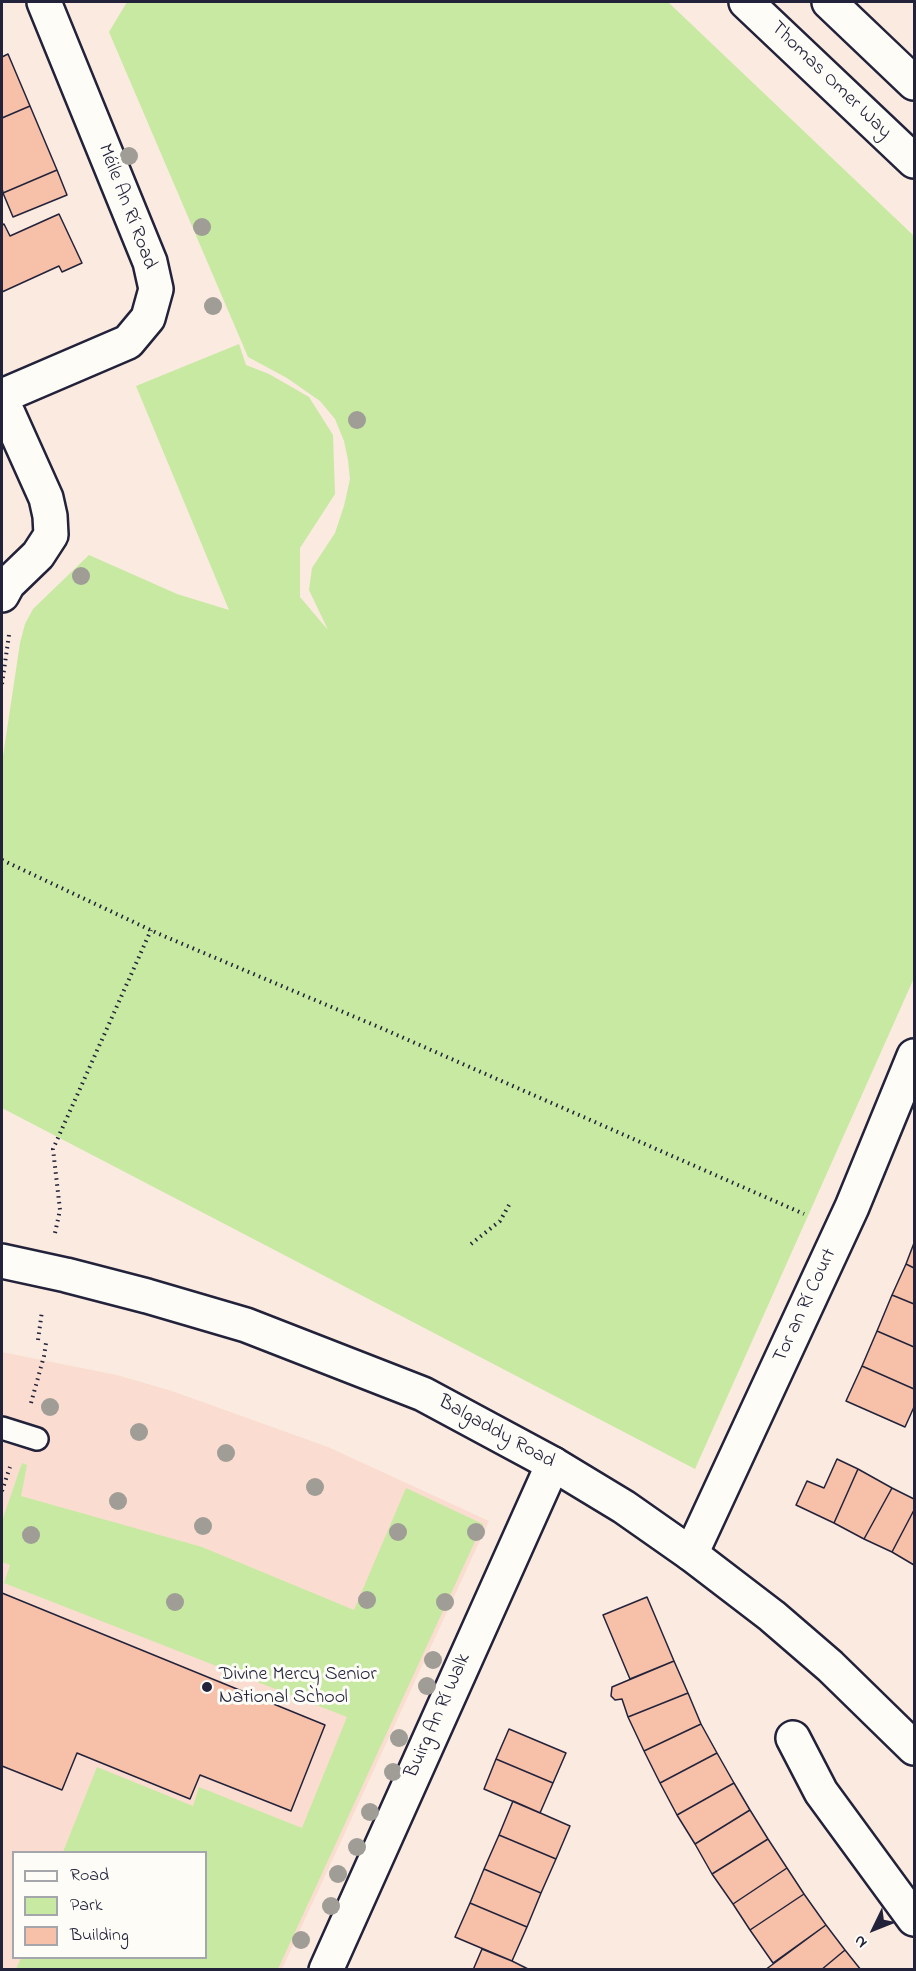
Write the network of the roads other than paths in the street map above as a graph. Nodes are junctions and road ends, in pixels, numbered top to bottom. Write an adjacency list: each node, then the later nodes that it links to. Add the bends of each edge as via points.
1 (747, 2): 5 (street, Thomas Omer Way)
2 (829, 2): 4 (street)
3 (49, 4): 6 (street, Méile An Rí Road, via 150,262 156,289 148,318 128,342)
4 (915, 83)
5 (915, 161)
6 (2, 398): 7 (street, via 46,498 51,535)
7 (2, 594)
8 (915, 1056): 13 (street, Tor an Rí Court, via 852,1207)
9 (2, 1261): 12 (street, Balgaddy Road, via 57,1272 246,1325 423,1394)
10 (2, 1428): 11 (lane)
11 (37, 1439)
12 (553, 1464): 13 (street, Balgaddy Road); 17 (street, Buirg An Rí Walk)
13 (691, 1554): 15 (street, Balgaddy Road, via 830,1666)
14 (792, 1738): 16 (street, via 821,1792)
15 (915, 1748)
16 (915, 1919)
17 (326, 1970)

